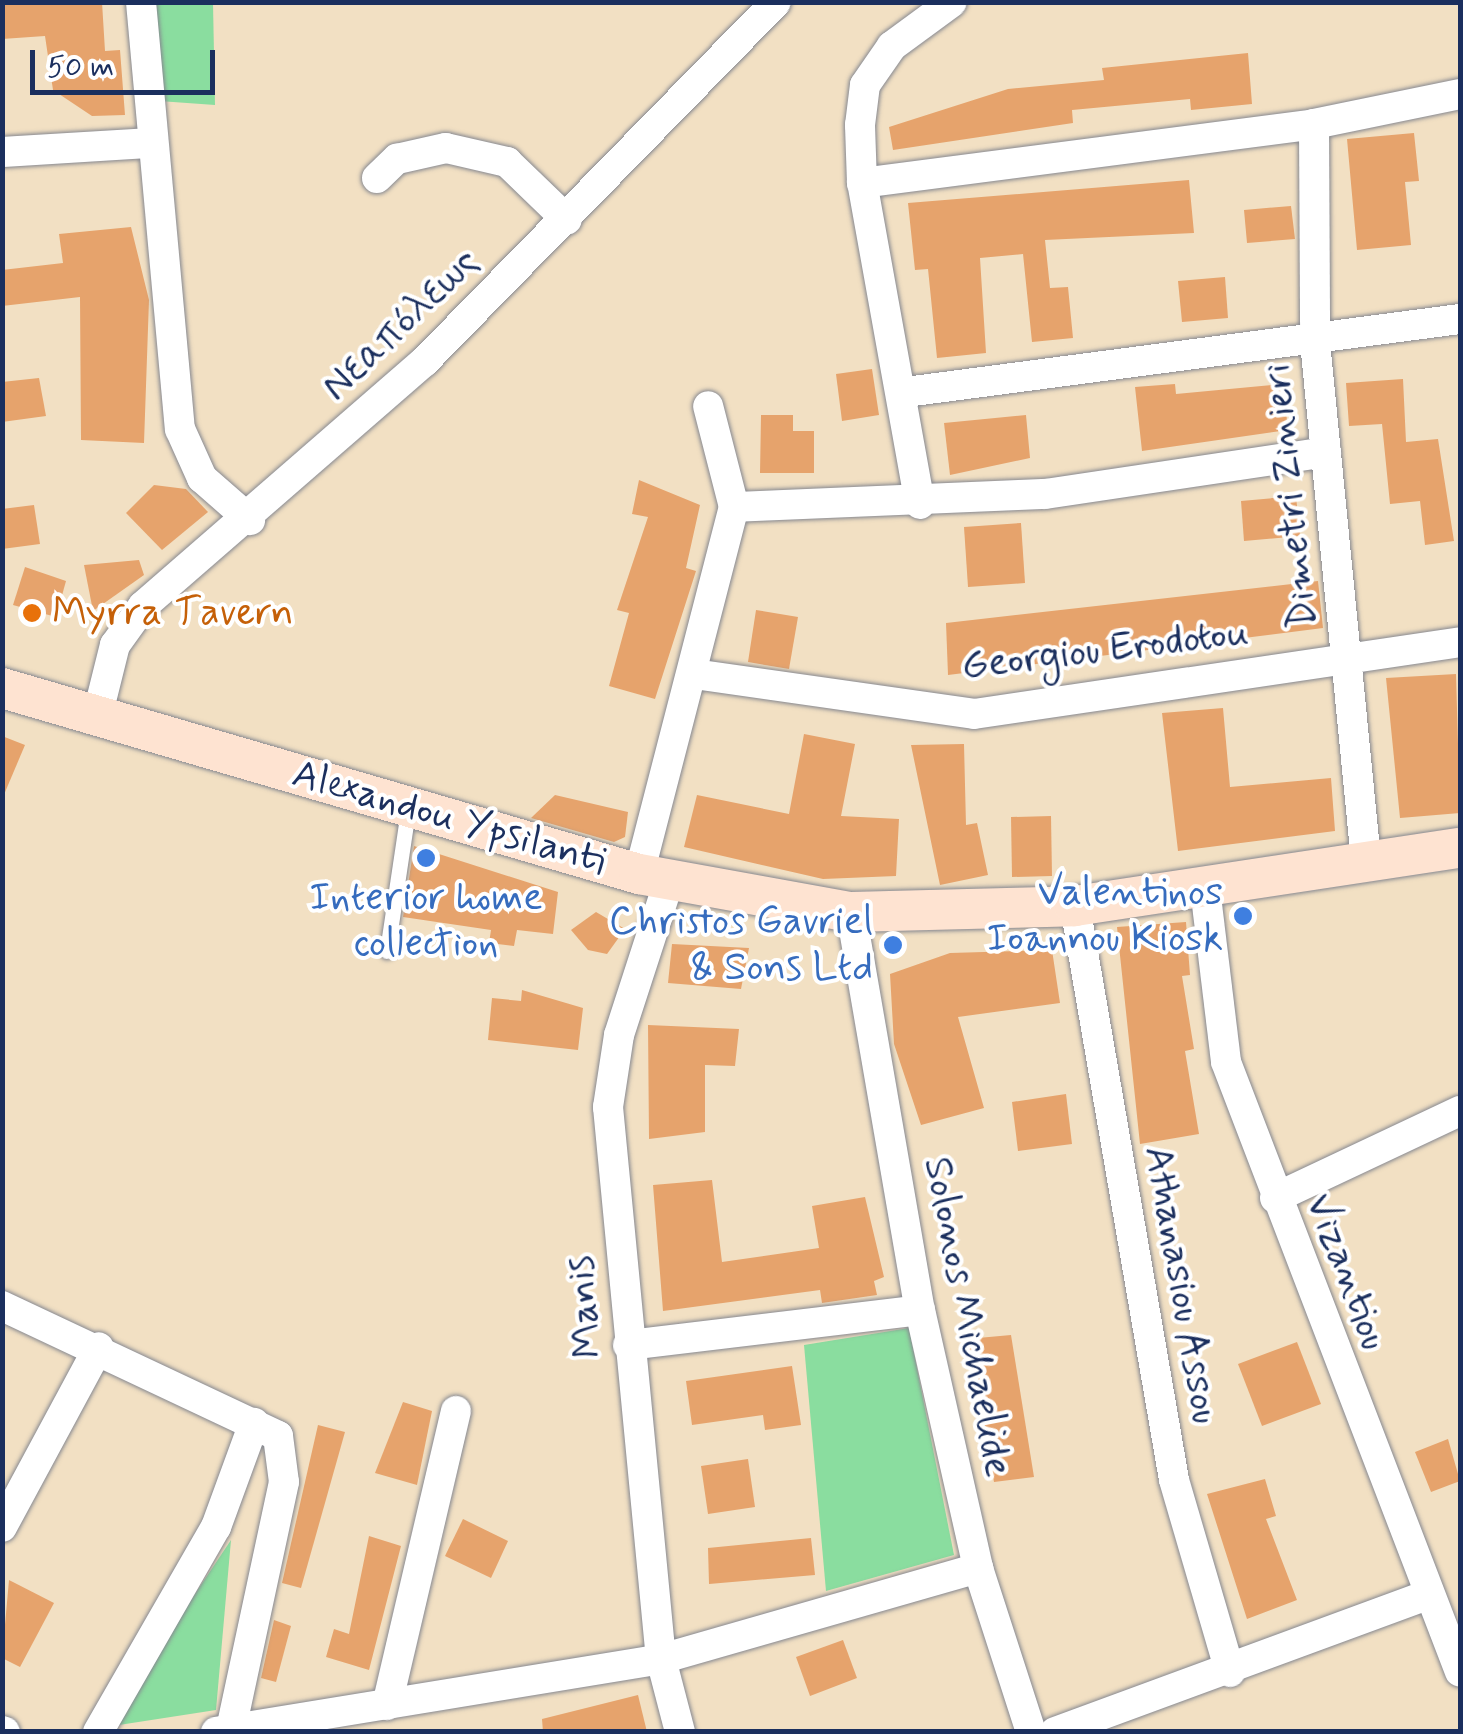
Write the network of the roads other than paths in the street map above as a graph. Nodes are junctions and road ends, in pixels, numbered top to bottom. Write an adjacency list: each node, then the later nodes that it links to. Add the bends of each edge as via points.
1 (141, 2): 6 (street)
2 (776, 2): 10 (street, Νεαπόλεως)
3 (952, 2): 9 (street, via 892,46 866,85)
4 (1460, 94): 5 (street)
5 (1314, 124): 9 (street); 12 (street, Dimetri Zinieri)
6 (149, 143): 7 (street); 18 (street, via 180,429 202,478)
7 (2, 152)
8 (377, 178): 10 (street, via 397,158 446,148 508,162)
9 (862, 183): 13 (street)
10 (567, 220): 18 (street, Νεαπόλεως)
11 (1460, 320): 12 (street)
12 (1315, 342): 13 (street); 15 (street, Dimetri Zinieri)
13 (906, 392): 16 (street)
14 (708, 406): 17 (street)
15 (1326, 452): 16 (street); 20 (street, Dimetri Zinieri)
16 (920, 504): 17 (street)
17 (734, 507): 21 (street, Manis)
18 (250, 520): 23 (street, Νεαπόλεως, via 143,606 116,645)
19 (1460, 642): 20 (street, Georgiou Erodotou)
20 (1348, 659): 21 (street, Georgiou Erodotou, via 974,714); 26 (street, Dimetri Zinieri)
21 (694, 674): 27 (street, Manis)
22 (2, 688): 23 (main road, Alexandou Ypsilanti)
23 (99, 709): 24 (main road, Alexandou Ypsilanti)
24 (408, 810): 27 (main road, Alexandou Ypsilanti); 31 (lane)
25 (1460, 848): 26 (main road, Alexandou Ypsilanti)
26 (1366, 860): 28 (main road, Alexandou Ypsilanti)
27 (654, 877): 30 (main road, Alexandou Ypsilanti); 36 (street, Manis, via 608,1107)
28 (1205, 888): 29 (main road, Alexandou Ypsilanti); 33 (street, Vizantiou, via 1226,1062)
29 (1075, 906): 30 (main road, Alexandou Ypsilanti); 44 (street, Athanasiou Assou, via 1174,1480)
30 (850, 912): 35 (street, Solonos Michaelide)
31 (387, 950)
32 (1460, 1111): 33 (street)
33 (1275, 1198): 42 (street, Vizantiou)
34 (2, 1306): 37 (street)
35 (920, 1310): 36 (street); 41 (street, Solonos Michaelide)
36 (628, 1346): 43 (street, Manis)
37 (99, 1347): 39 (street); 40 (street)
38 (456, 1411): 46 (street)
39 (254, 1423): 47 (street, via 278,1436 286,1468); 48 (street, via 216,1527)
40 (2, 1527)
41 (978, 1568): 43 (street); 50 (street, Solonos Michaelide)
42 (1427, 1596): 44 (street); 45 (street, Vizantiou)
43 (661, 1659): 46 (street); 49 (street, Manis)
44 (1230, 1672): 51 (street)
45 (1460, 1672)
46 (387, 1705): 47 (street)
47 (224, 1731)
48 (98, 1732)
49 (680, 1732)
50 (1031, 1732)
51 (1056, 1732)

